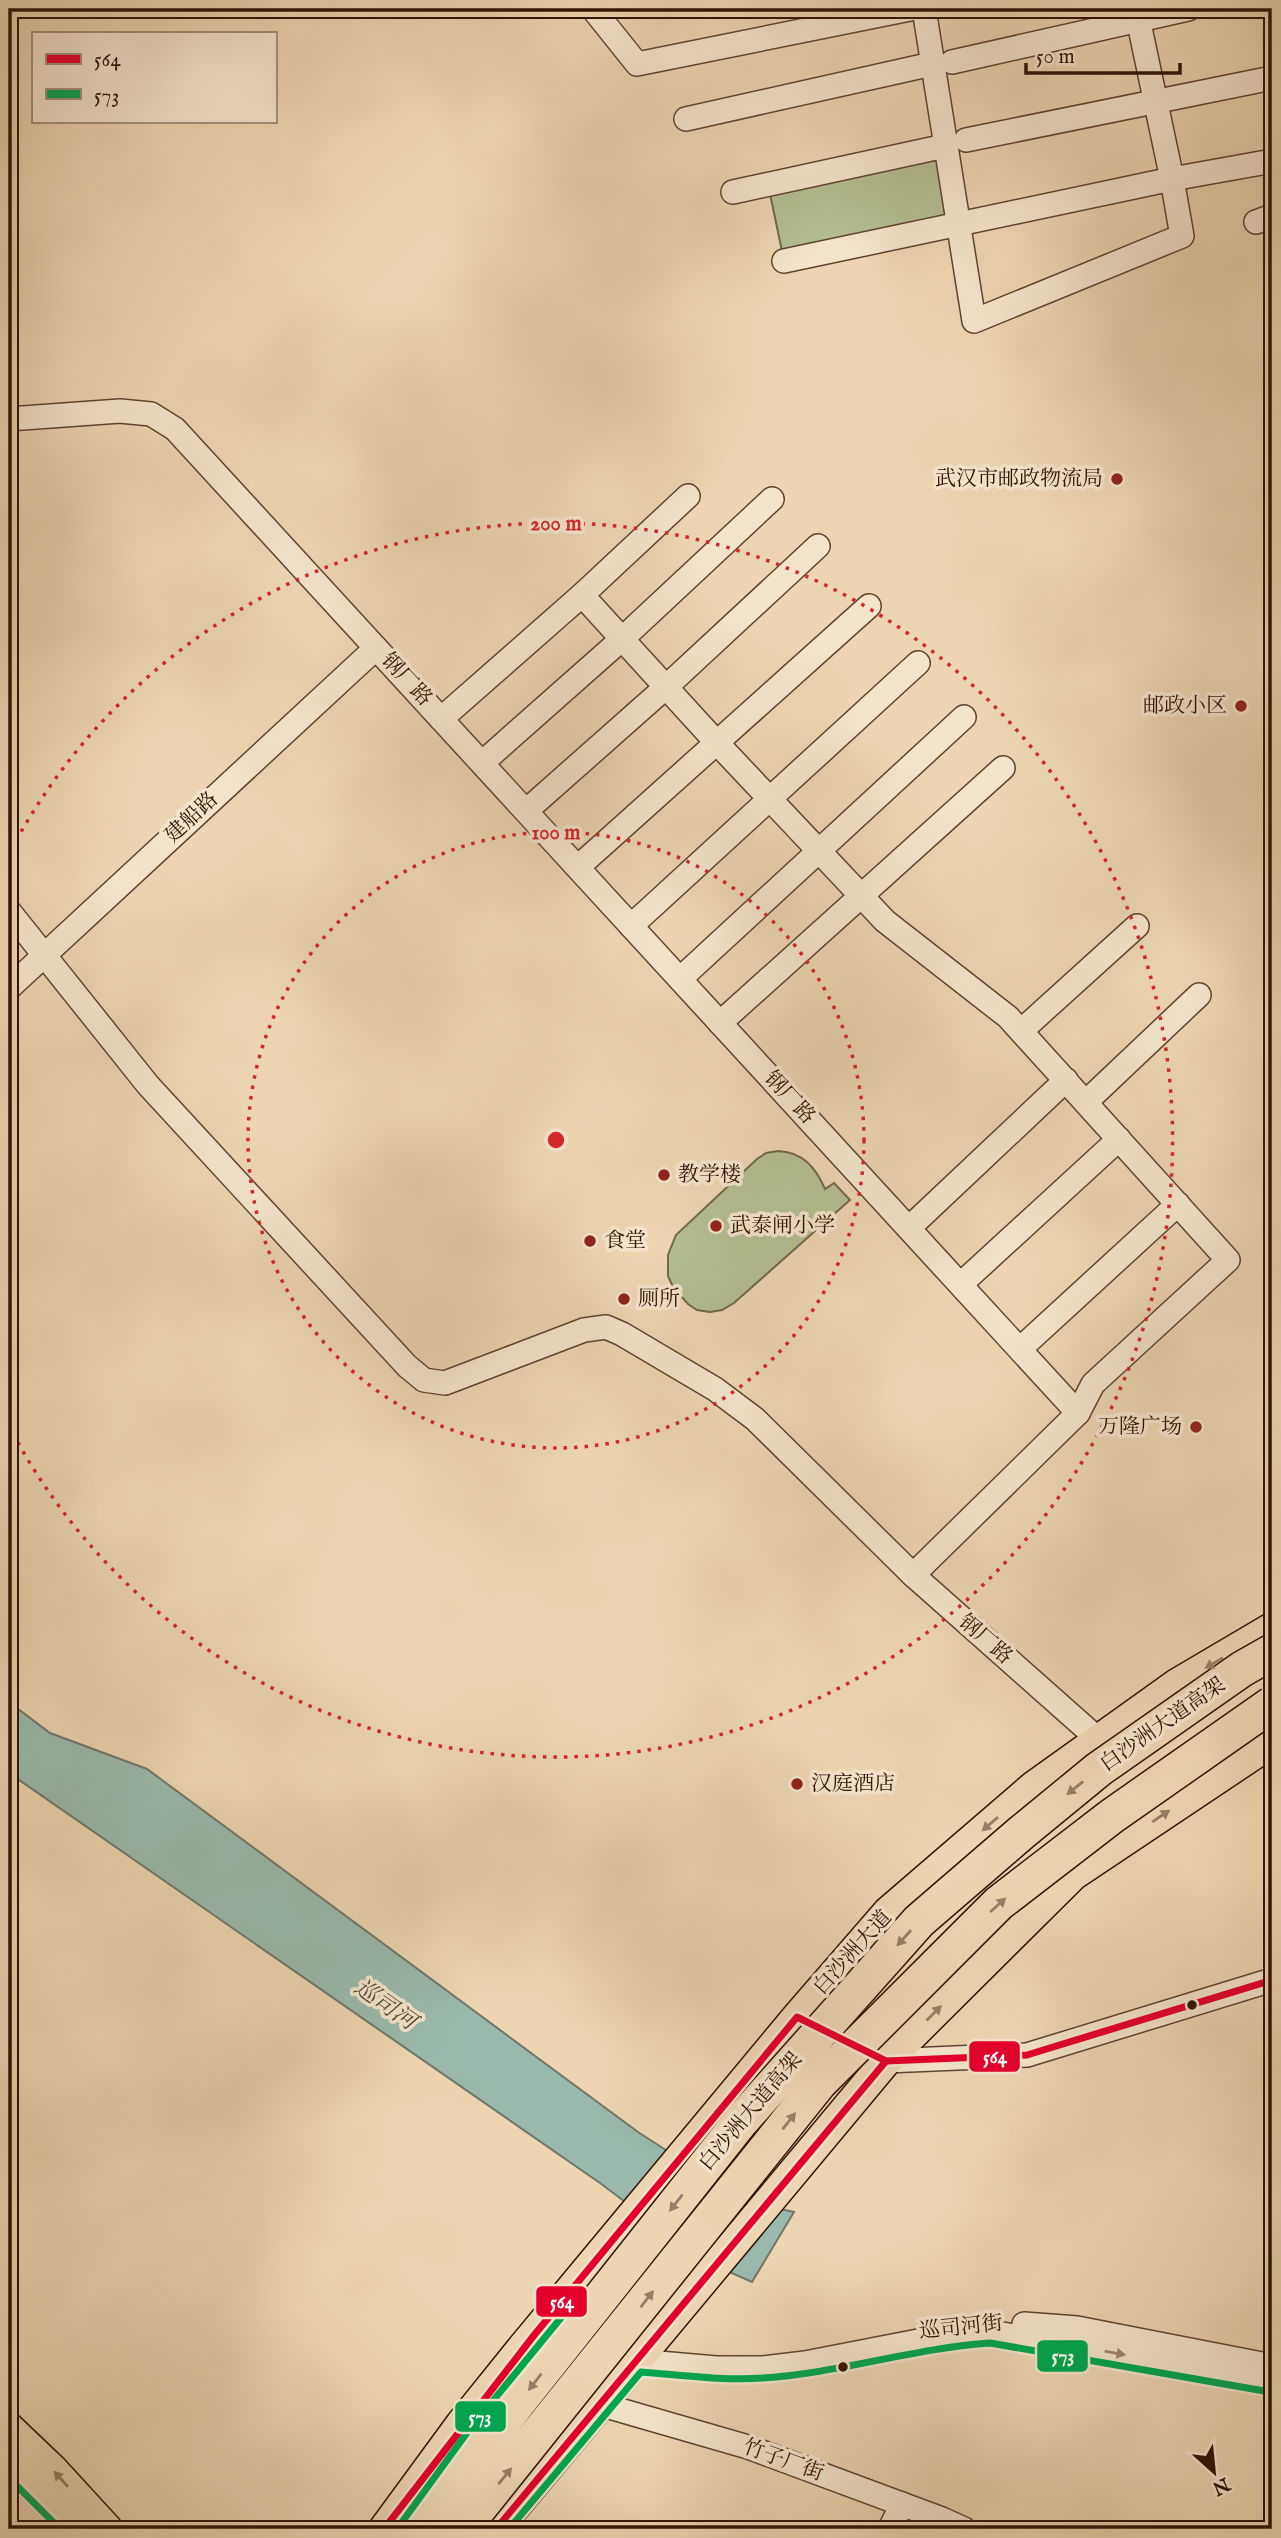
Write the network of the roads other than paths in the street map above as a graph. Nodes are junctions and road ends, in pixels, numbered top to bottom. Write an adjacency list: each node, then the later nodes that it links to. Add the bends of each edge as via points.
1 (593, 9): 6 (street, via 637,64)
2 (910, 9): 6 (street)
3 (924, 9): 7 (street)
4 (1188, 9): 5 (street)
5 (1137, 14): 7 (street); 9 (street)
6 (808, 19)
7 (942, 63): 10 (street); 11 (street)
8 (1272, 78): 9 (street)
9 (1155, 101): 11 (street); 13 (street)
10 (686, 119)
11 (956, 143): 14 (street); 15 (street)
12 (1272, 161): 13 (street)
13 (1172, 179): 15 (street); 15 (street, via 1182,236 974,321)
14 (733, 192)
15 (958, 226): 16 (street)
16 (784, 261)
17 (9, 419): 24 (street, 钢厂路, via 120,411 151,414 175,429)
18 (688, 496): 21 (street)
19 (772, 499): 23 (street)
20 (818, 546): 26 (street)
21 (582, 595): 23 (street); 28 (street)
22 (869, 606): 29 (street)
23 (622, 639): 26 (street); 30 (street)
24 (376, 648): 28 (street, 钢厂路); 40 (street, 建船路)
25 (918, 663): 32 (street)
26 (666, 687): 29 (street); 33 (street)
27 (964, 717): 34 (street)
28 (442, 719): 30 (street, 钢厂路)
29 (717, 743): 32 (street); 35 (street)
30 (482, 763): 33 (street, 钢厂路)
31 (1003, 768): 36 (street)
32 (769, 798): 34 (street); 38 (street)
33 (526, 811): 35 (street, 钢厂路)
34 (820, 851): 36 (street); 41 (street)
35 (578, 867): 38 (street, 钢厂路)
36 (861, 896): 44 (street); 45 (street, via 885,921)
37 (9, 911): 40 (street, 钢厂路)
38 (632, 926): 41 (street, 钢厂路)
39 (1137, 926): 45 (street)
40 (45, 955): 42 (street, 建船路); 54 (street, 钢厂路, via 148,1086 424,1380 445,1383 584,1329 606,1327 697,1378 755,1419)
41 (680, 979): 44 (street, 钢厂路)
42 (9, 988)
43 (1199, 995): 47 (street)
44 (720, 1023): 50 (street, 钢厂路)
45 (1021, 1031): 46 (street)
46 (1066, 1080): 47 (street); 50 (street)
47 (1086, 1101): 48 (street)
48 (1119, 1139): 49 (street); 51 (street)
49 (1178, 1204): 52 (street); 53 (street, via 1228,1260 1093,1384)
50 (909, 1228): 51 (street, 钢厂路)
51 (961, 1284): 52 (street, 钢厂路)
52 (1020, 1349): 53 (street, 钢厂路)
53 (1078, 1413): 54 (street)
54 (913, 1575): 58 (street, 钢厂路)
55 (1272, 1628): 58 (main road, 白沙洲大道, one-way to 58, via 1177,1684)
56 (1272, 1652): 75 (highway, 白沙洲大道高架, one-way to 75, bridge, via 1099,1769 919,1921 741,2121)
57 (1272, 1704): 76 (highway, 白沙洲大道高架, one-way to 57, bridge, via 819,2082 999,1903 1112,1816)
58 (1099, 1740): 61 (main road, 白沙洲大道, one-way to 61, via 1033,1787 888,1912)
59 (1272, 1742): 62 (main road, one-way to 59, via 1073,1875)
60 (1272, 1980): 62 (street, via 1027,2055)
61 (797, 2017): 62 (street); 63 (main road, 白沙洲大道)
62 (886, 2061): 64 (main road)
63 (561, 2301): 73 (main road, via 523,2325); 74 (main road, 白沙洲大道, via 461,2424)
64 (643, 2353): 65 (street, 巡司河街, via 781,2354 996,2322 1077,2328); 66 (street, 巡司河街, one-way to 66, via 716,2368 762,2368 949,2334 991,2332); 67 (main road)
65 (1272, 2366)
66 (1272, 2382)
67 (599, 2404): 70 (street, 竹子厂街, via 748,2447); 77 (main road)
68 (9, 2428): 72 (main road, one-way to 68)
69 (9, 2463): 71 (main road)
70 (902, 2504): 78 (street); 79 (street, 竹子厂街)
71 (75, 2529)
72 (107, 2529)
73 (362, 2529)
74 (384, 2529)
75 (424, 2529)
76 (462, 2529)
77 (496, 2529)
78 (890, 2529)
79 (964, 2529)

